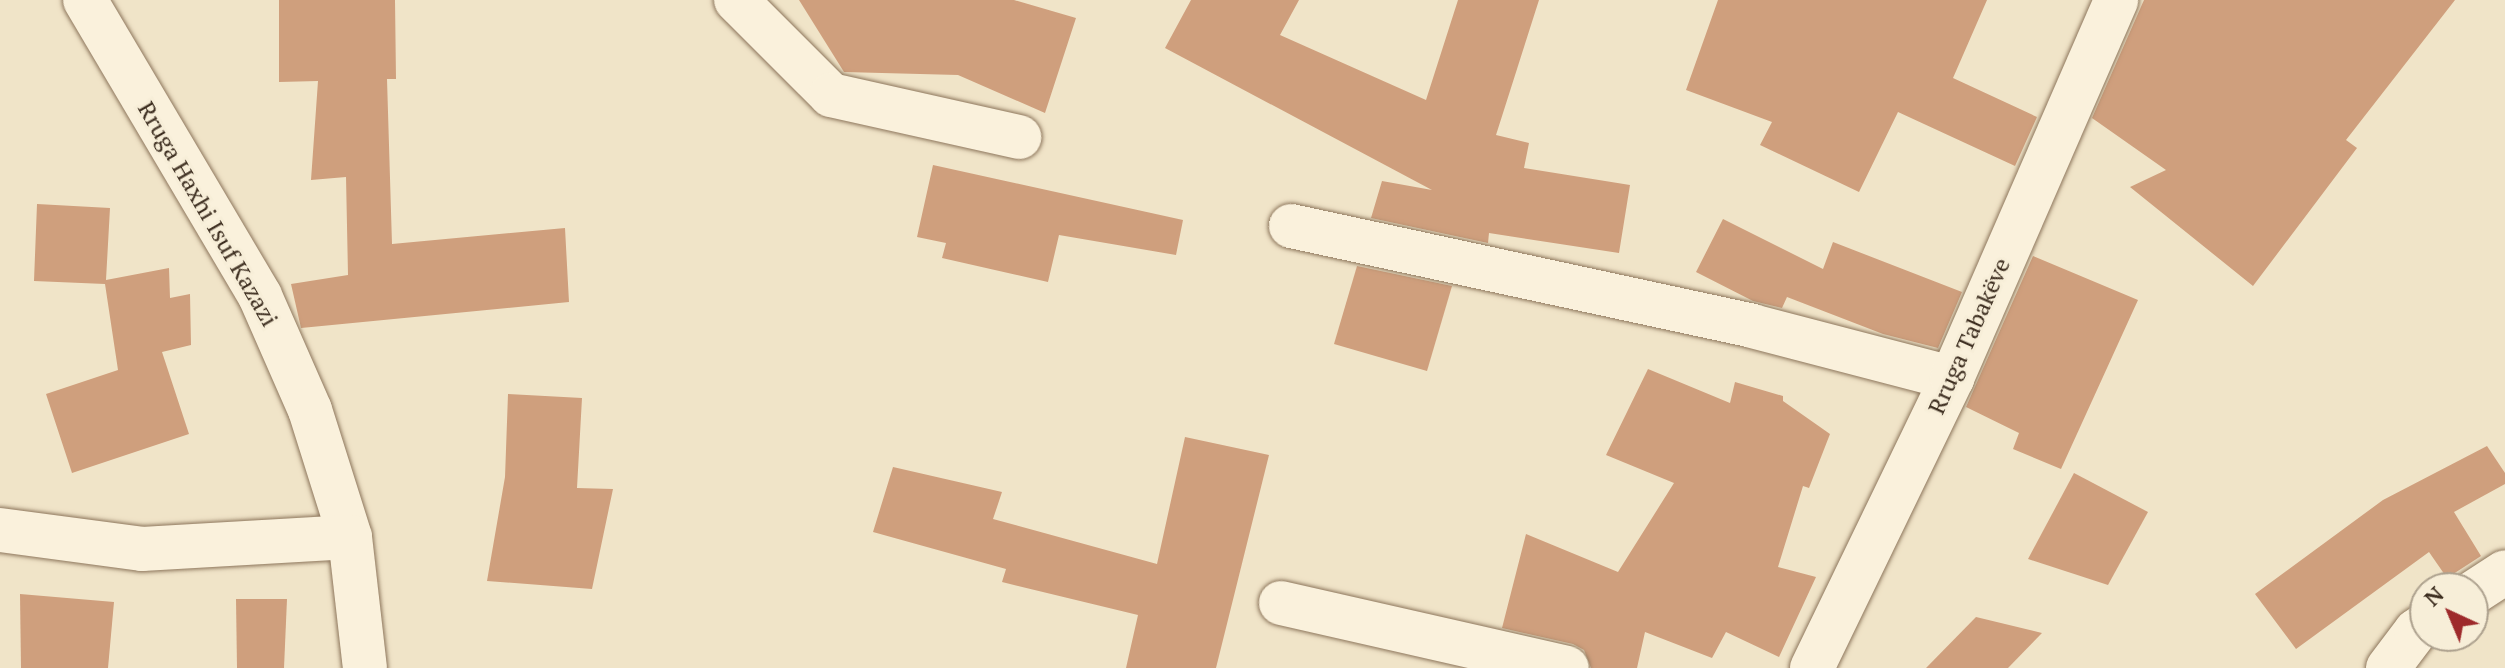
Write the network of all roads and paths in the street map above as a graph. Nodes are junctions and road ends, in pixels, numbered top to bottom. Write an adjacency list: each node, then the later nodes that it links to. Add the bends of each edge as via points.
1 (85, 0): 8 (street, Rruga Haxhi Isuf Kazazi, via 260,296 310,410)
2 (736, 0): 4 (street, via 831,95)
3 (2116, 0): 6 (street, Rruga Tabakëve)
4 (1019, 137)
5 (1291, 226): 6 (street, via 1752,326)
6 (1952, 378): 13 (street, Rruga Tabakëve)
7 (0, 530): 8 (street, via 142,549)
8 (350, 537): 11 (street, Rruga Haxhi Isuf Kazazi)
9 (1281, 603): 12 (street)
10 (2409, 640): 14 (street)
11 (365, 668)
12 (1567, 668)
13 (1812, 668)
14 (2388, 668)

